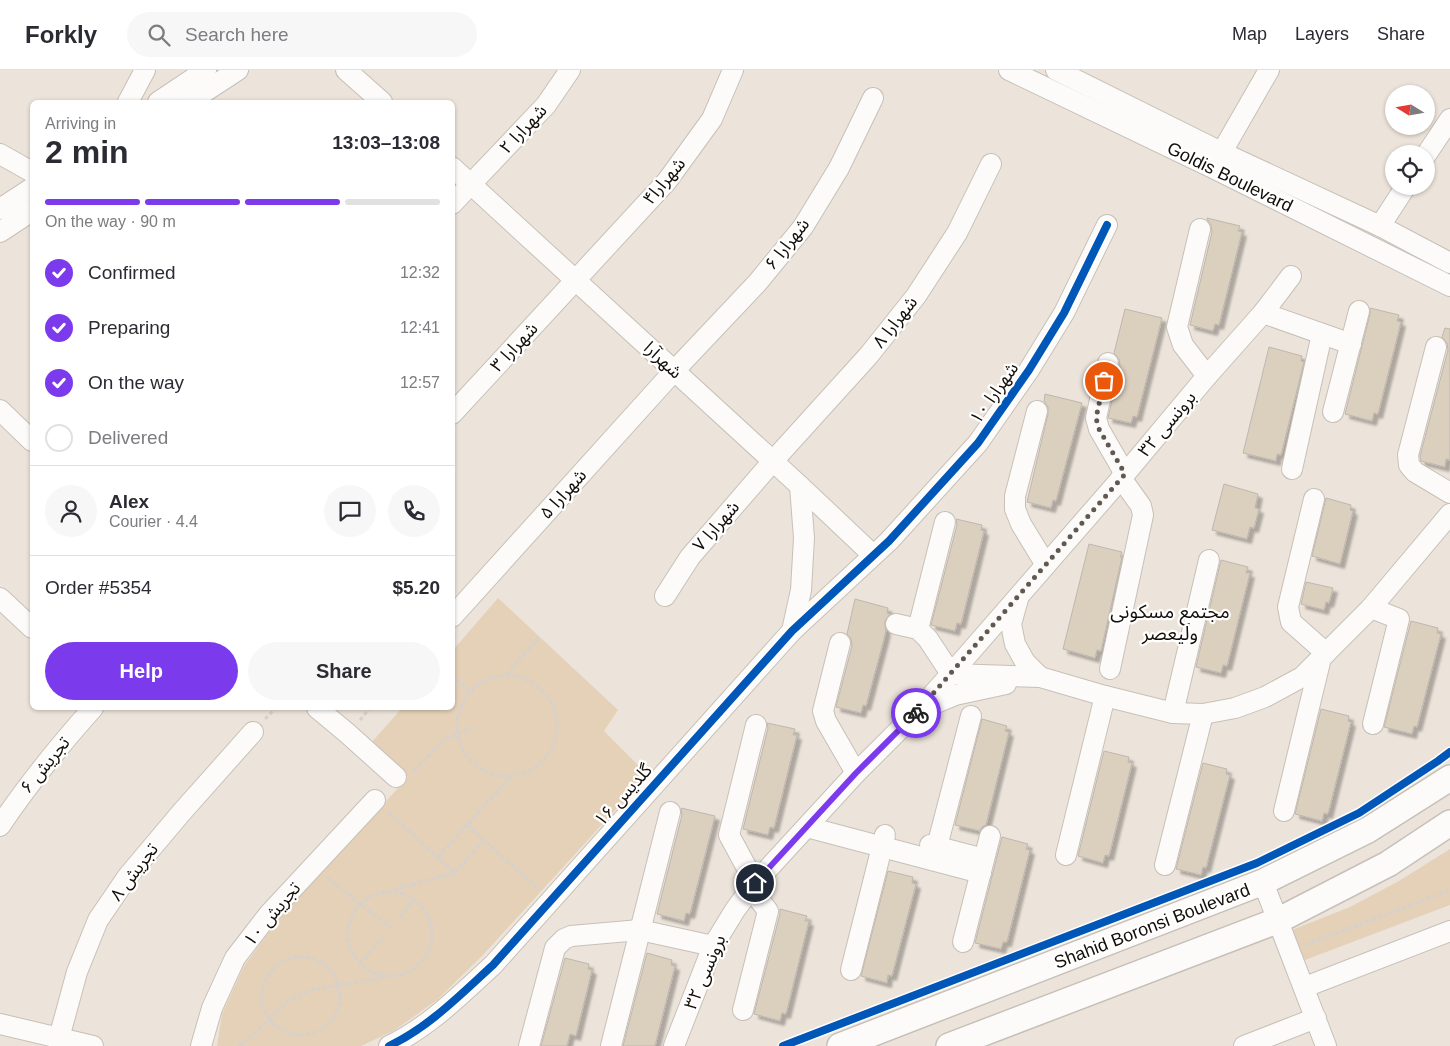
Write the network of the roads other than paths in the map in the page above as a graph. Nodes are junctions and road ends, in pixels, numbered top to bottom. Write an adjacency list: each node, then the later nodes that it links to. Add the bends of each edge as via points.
1 (145, 70): 12 (street)
2 (206, 70): 13 (street)
3 (238, 70): 14 (street)
4 (346, 70): 10 (street)
5 (570, 70): 23 (street, شهرارا ۲, via 546,105)
6 (733, 70): 35 (street, شهرارا۴, via 712,119 667,181)
7 (1009, 70): 19 (street, Goldis Boulevard)
8 (1057, 70): 19 (street, Goldis Boulevard)
9 (1268, 70): 19 (street)
10 (361, 77): 15 (street)
11 (873, 98): 43 (street, شهرارا ۶, via 839,168 803,227 758,282)
12 (129, 100)
13 (161, 100)
14 (192, 100)
15 (380, 100)
16 (1450, 119): 17 (street)
17 (1433, 145)
18 (0, 154): 22 (street)
19 (1217, 160): 30 (street, Goldis Boulevard); 36 (street, Goldis Boulevard)
20 (991, 164): 50 (street, شهرارا ۸, via 957,233 916,296 869,355)
21 (455, 170): 23 (street, شهرآرا)
22 (30, 171)
23 (471, 184): 26 (street, شهرارا ۲); 35 (street, شهرآرا)
24 (30, 189): 27 (street)
25 (1400, 195): 30 (street)
26 (455, 201)
27 (0, 209)
28 (30, 212): 32 (street)
29 (1107, 225): 59 (street, شهرارا ۱۰, via 1064,313 983,436)
30 (1380, 226): 33 (street, Goldis Boulevard)
31 (1200, 229): 44 (street, via 1177,327 1183,345)
32 (0, 232)
33 (1450, 263)
34 (1291, 276): 38 (street, برونسی ۳۲)
35 (576, 279): 43 (street, شهرآرا); 46 (street, شهرارا ۳)
36 (1450, 286)
37 (1359, 310): 40 (street)
38 (1263, 313): 39 (street); 44 (street, برونسی ۳۲)
39 (1322, 334): 40 (street); 51 (street)
40 (1351, 344): 48 (street)
41 (1436, 348): 54 (street, via 1408,455 1409,465 1415,472)
42 (1108, 363): 52 (street, via 1096,418)
43 (674, 371): 50 (street, شهرآرا); 66 (street, شهرارا ۵)
44 (1207, 376): 52 (street, برونسی ۳۲)
45 (0, 410): 49 (street)
46 (455, 411)
47 (1037, 411): 61 (street, via 1015,496 1015,509)
48 (1333, 412)
49 (30, 440)
50 (773, 461): 53 (street, شهرآرا); 62 (street, شهرارا ۷, via 690,557)
51 (1292, 469)
52 (1123, 476): 61 (street, برونسی ۳۲); 73 (street, via 1141,506 1143,516)
53 (800, 486): 59 (street, شهرآرا); 70 (street, via 804,538 801,590)
54 (1450, 493)
55 (1314, 499): 72 (street, via 1288,608 1291,622)
56 (1449, 518): 58 (street)
57 (944, 522): 69 (street)
58 (1441, 538): 65 (street)
59 (873, 555): 70 (street, گلدیس ۱۶)
60 (1209, 560): 80 (street)
61 (1046, 565): 63 (street, برونسی ۳۲)
62 (665, 596)
63 (1019, 596): 74 (street, برونسی ۳۲); 75 (street, via 1011,624 1015,644 1025,662)
64 (0, 598): 68 (street)
65 (1371, 608): 72 (street); 83 (street, via 1399,619)
66 (455, 614)
67 (896, 624): 69 (street)
68 (30, 626)
69 (918, 629): 74 (street)
70 (792, 631): 117 (street, گلدیس ۱۶, via 492,965 447,1008 407,1038)
71 (840, 643): 86 (street, via 823,711)
72 (1324, 656): 81 (street, via 1302,677 1266,697 1235,708); 90 (street)
73 (1110, 669)
74 (951, 674): 75 (street); 79 (street, برونسی ۳۲)
75 (1040, 677): 76 (street); 79 (street, via 954,695)
76 (1105, 696): 80 (street); 98 (street)
77 (92, 710): 94 (street, تجریش ۶, via 25,790)
78 (319, 710): 87 (street)
79 (917, 712): 86 (street, برونسی ۳۲)
80 (1173, 712): 81 (street)
81 (1203, 714): 99 (street)
82 (971, 716): 97 (street)
83 (1373, 724)
84 (756, 725): 102 (street, via 729,835)
85 (253, 732): 113 (street, تجریش ۸, via 134,869 98,920 77,972)
86 (856, 773): 92 (street, برونسی ۳۲)
87 (396, 777)
88 (1450, 778): 101 (main road, Shahid Boronsi Boulevard, via 1368,830)
89 (375, 800): 116 (street, تجریش ۱۰, via 269,914 236,958 212,1008)
90 (1284, 811)
91 (670, 812): 104 (street)
92 (811, 821): 96 (street); 102 (street, برونسی ۳۲)
93 (1450, 823): 103 (main road, via 1388,864)
94 (0, 826)
95 (990, 836): 100 (street)
96 (884, 841): 97 (street); 108 (street)
97 (935, 854): 100 (street)
98 (1066, 855)
99 (1165, 865)
100 (982, 866): 106 (street)
101 (1264, 882): 103 (street); 120 (main road, Shahid Boronsi Boulevard)
102 (753, 886): 107 (street, برونسی ۳۲); 110 (street, via 768,911)
103 (1278, 920): 109 (street); 121 (main road)
104 (640, 930): 107 (street); 118 (street, via 564,939 556,948); 119 (street)
105 (1450, 931): 109 (street)
106 (963, 942)
107 (713, 946): 114 (street, برونسی ۳۲)
108 (850, 970)
109 (1305, 987): 111 (street)
110 (743, 1010)
111 (1316, 1018): 122 (street); 123 (street)
112 (0, 1024): 113 (street)
113 (59, 1038): 115 (street)
114 (677, 1044)
115 (93, 1046)
116 (201, 1046)
117 (389, 1046)
118 (529, 1046)
119 (611, 1046)
120 (840, 1046)
121 (949, 1046)
122 (1244, 1046)
123 (1326, 1046)

